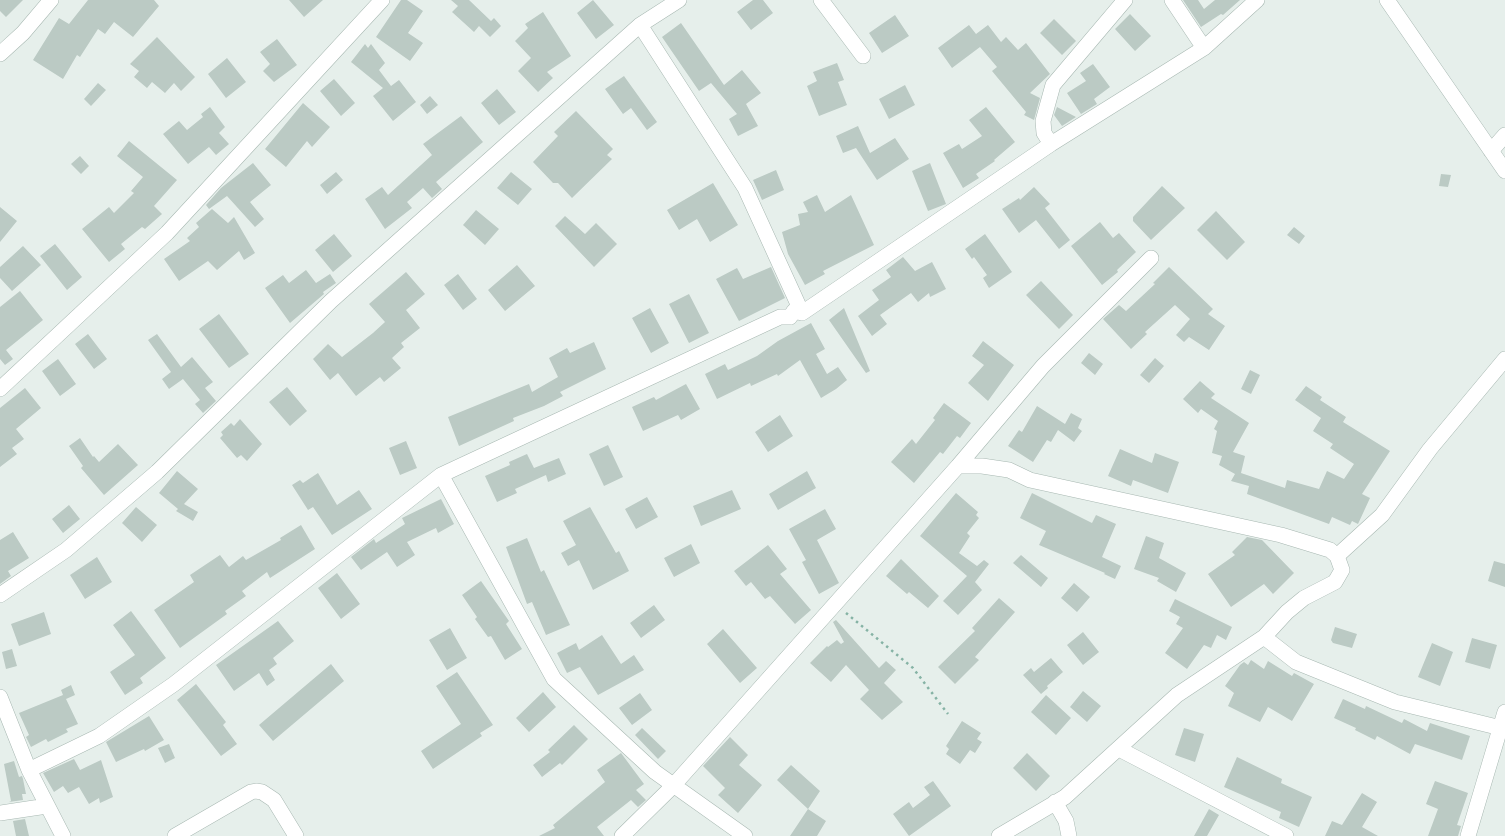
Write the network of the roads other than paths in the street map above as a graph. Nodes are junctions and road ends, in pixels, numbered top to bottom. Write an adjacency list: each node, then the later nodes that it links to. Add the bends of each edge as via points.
1 (51, 0): 11 (street)
2 (679, 0): 9 (street)
3 (821, 0): 12 (street)
4 (1126, 0): 14 (street, via 1053,86 1043,120 1044,133)
5 (1172, 0): 10 (street)
6 (1257, 0): 10 (street)
7 (1387, 0): 15 (street)
8 (373, 3): 20 (street, via 167,233)
9 (640, 25): 18 (street, via 745,188); 24 (street, via 331,301 157,472 66,550)
10 (1204, 48): 14 (street)
11 (0, 54)
12 (863, 56)
13 (1505, 135): 15 (street)
14 (1050, 144): 18 (street)
15 (1491, 151): 16 (street)
16 (1505, 171)
17 (1151, 258): 21 (street, via 1043,366)
18 (802, 313): 22 (street, via 794,311 790,317 780,318)
19 (1505, 359): 23 (street, via 1430,449 1382,515)
20 (0, 389)
21 (958, 466): 23 (street, via 1009,470 1030,480 1282,535 1330,550); 30 (street)
22 (441, 475): 29 (street, via 174,684 99,736); 30 (street, via 554,679)
23 (1337, 556): 25 (street, via 1342,570 1339,578 1304,598)
24 (0, 595)
25 (1264, 637): 27 (street, via 1296,662 1395,702); 28 (street, via 1176,695)
26 (1, 701): 29 (street)
27 (1504, 722): 42 (street)
28 (1119, 749): 31 (street, via 1065,797); 41 (street)
29 (29, 770): 32 (street)
30 (672, 787): 37 (street); 38 (street)
31 (1055, 802): 39 (street); 40 (street, via 1066,821)
32 (47, 806): 33 (street); 34 (street)
33 (0, 813)
34 (63, 836)
35 (175, 836): 36 (street, via 256,791 274,800)
36 (296, 836)
37 (622, 836)
38 (745, 836)
39 (1000, 836)
40 (1069, 836)
41 (1286, 836)
42 (1468, 836)

